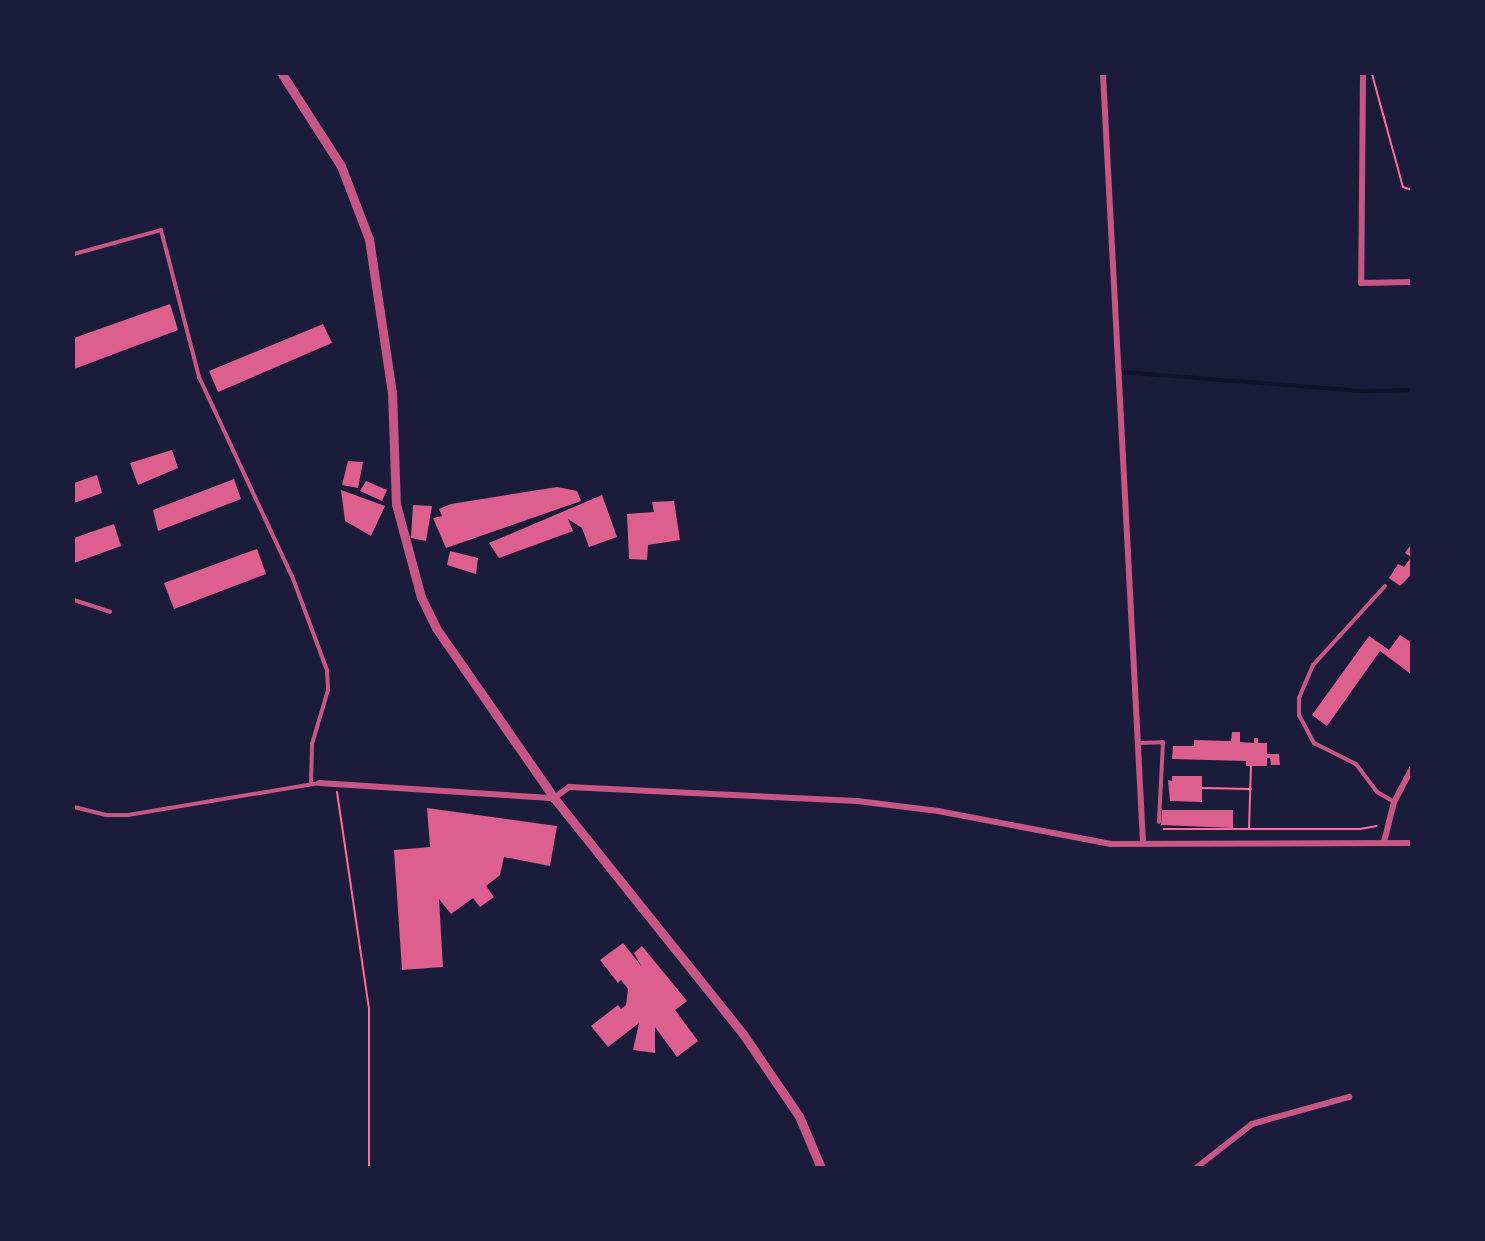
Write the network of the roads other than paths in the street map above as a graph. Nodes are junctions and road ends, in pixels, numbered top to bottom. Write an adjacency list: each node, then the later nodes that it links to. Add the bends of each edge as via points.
1 (282, 74): 13 (street, via 341,166 369,239 392,392 396,504 421,597 436,628)
2 (1103, 74): 9 (street)
3 (1362, 74): 5 (street, via 1361,283)
4 (74, 254): 12 (lane, via 161,230 199,377 292,576 327,670 328,690 312,744)
5 (1412, 282)
6 (1385, 586): 14 (lane, via 1313,665 1299,698 1299,715 1314,743 1356,764 1377,792)
7 (74, 600): 8 (lane)
8 (110, 612)
9 (1138, 743): 16 (lane, via 1163,742); 18 (street)
10 (1412, 768): 14 (street)
11 (320, 783): 12 (lane); 13 (street)
12 (311, 784): 15 (lane, via 128,815)
13 (554, 798): 18 (street, via 569,787 857,801 938,811 1112,844); 21 (street, via 742,1034 799,1116)
14 (1394, 802): 17 (street)
15 (74, 807)
16 (1159, 822)
17 (1384, 842): 18 (street); 19 (street)
18 (1143, 843)
19 (1412, 843)
20 (1349, 1096): 22 (street, via 1252,1124)
21 (821, 1167)
22 (1196, 1167)

